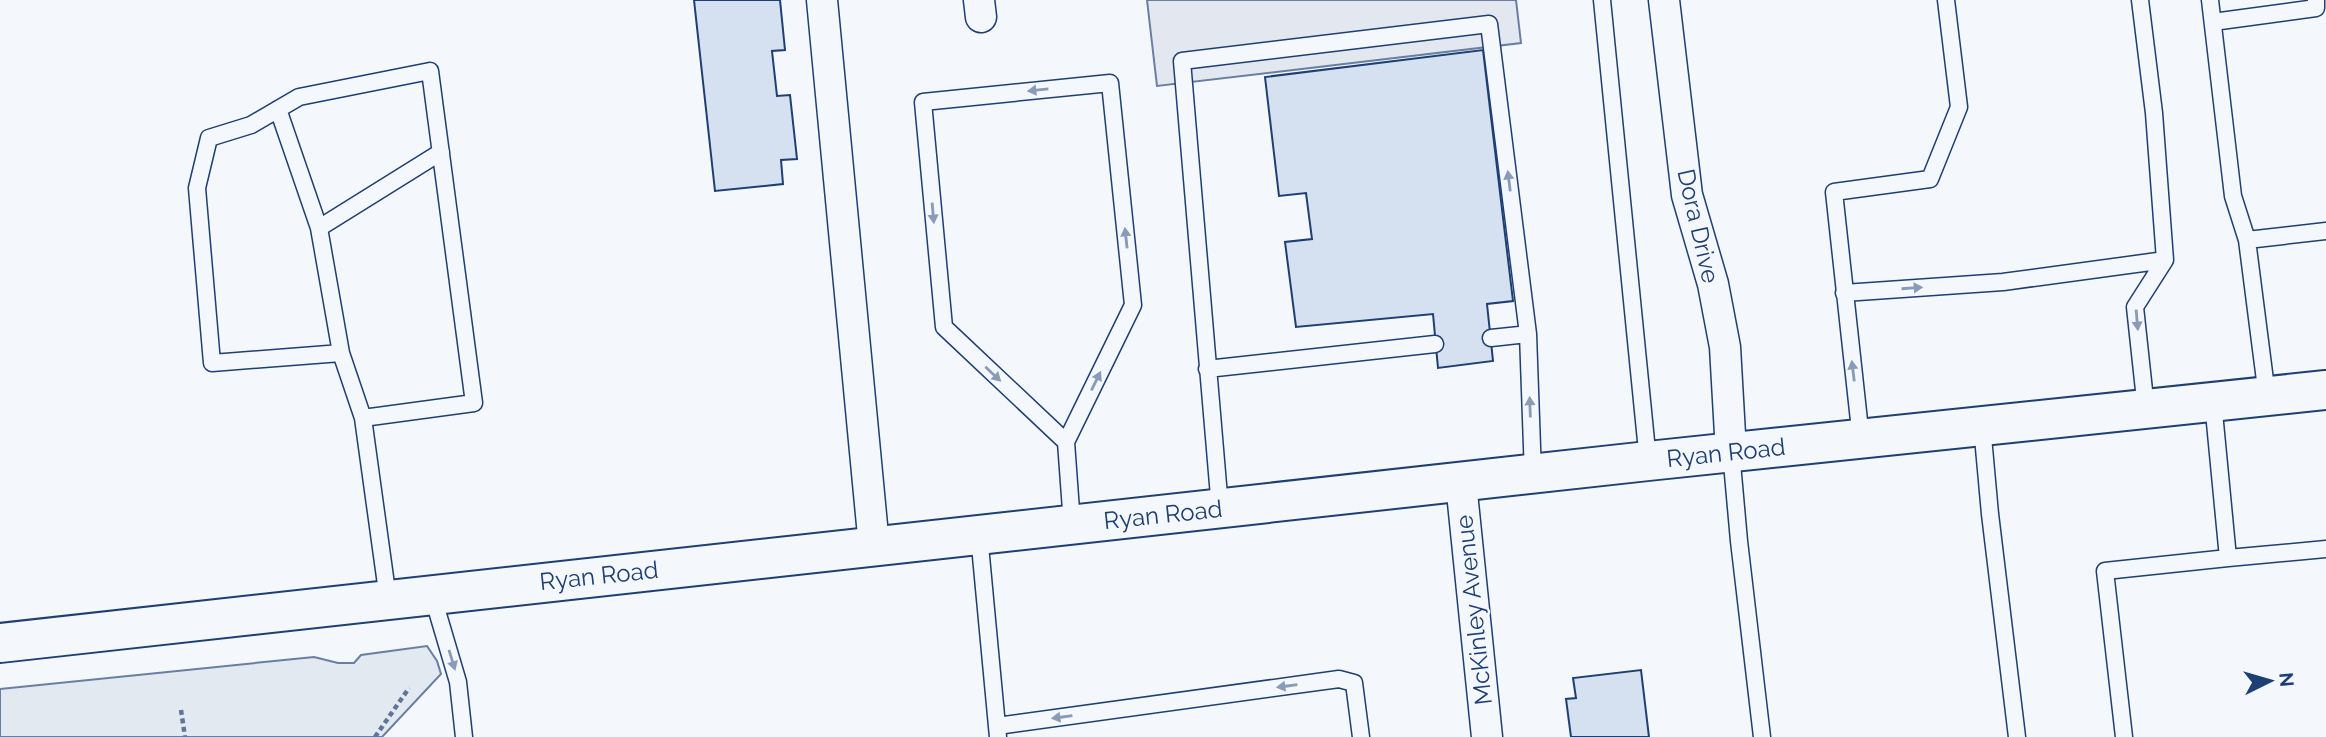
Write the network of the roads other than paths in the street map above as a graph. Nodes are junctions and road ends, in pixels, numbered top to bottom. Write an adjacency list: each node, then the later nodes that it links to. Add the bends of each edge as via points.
1 (822, 0): 36 (street)
2 (1602, 0): 30 (lane)
3 (1664, 0): 29 (street, Dora Drive, via 1686,195 1713,284 1725,347)
4 (1946, 0): 15 (lane, via 1959,107 1930,179 1834,192)
5 (2140, 0): 14 (lane)
6 (2210, 0): 8 (lane)
7 (2316, 0): 8 (lane, via 2316,8)
8 (2213, 22): 13 (lane, via 2233,196)
9 (278, 109): 10 (lane, via 299,97 430,71); 11 (lane); 19 (lane, via 251,125 209,138 197,188 212,363)
10 (441, 152): 11 (lane); 25 (lane, via 474,403)
11 (318, 228): 19 (lane)
12 (2326, 231): 13 (lane)
13 (2247, 240): 22 (lane)
14 (2165, 260): 15 (lane, one-way to 14, via 2003,282); 24 (lane, one-way to 24, via 2136,306)
15 (1844, 293): 27 (lane, one-way to 15)
16 (1528, 334): 17 (lane); 20 (lane, one-way to 20, via 1489,24 1182,61); 31 (lane, one-way to 16)
17 (1491, 338)
18 (1435, 344): 20 (lane)
19 (341, 353): 25 (lane)
20 (1207, 369): 33 (lane)
21 (2326, 390): 22 (main road, Ryan Road)
22 (2267, 396): 23 (main road, Ryan Road)
23 (2213, 402): 24 (main road, Ryan Road); 38 (lane)
24 (2146, 409): 26 (main road, Ryan Road)
25 (363, 418): 40 (lane)
26 (1982, 426): 27 (main road, Ryan Road); 47 (lane)
27 (1861, 439): 29 (main road, Ryan Road)
28 (1066, 442): 28 (lane, one-way to 28, via 1133,306 1110,83 923,102 944,327); 34 (lane)
29 (1731, 452): 30 (main road, Ryan Road); 46 (lane)
30 (1648, 461): 31 (main road, Ryan Road)
31 (1533, 475): 32 (main road, Ryan Road)
32 (1461, 483): 33 (main road, Ryan Road); 45 (street, McKinley Avenue)
33 (1220, 508): 34 (main road, Ryan Road)
34 (1072, 524): 35 (main road, Ryan Road)
35 (979, 536): 36 (main road, Ryan Road); 42 (lane)
36 (874, 546): 39 (main road, Ryan Road)
37 (2326, 549): 38 (lane)
38 (2228, 558): 48 (lane, via 2105,571)
39 (432, 594): 40 (main road, Ryan Road); 43 (lane, one-way to 43, via 458,682)
40 (388, 599): 41 (main road, Ryan Road)
41 (0, 643)
42 (998, 731): 44 (lane, one-way to 42, via 1354,684 1339,679)
43 (464, 737)
44 (1361, 737)
45 (1487, 737)
46 (1762, 737)
47 (2017, 737)
48 (2124, 737)

